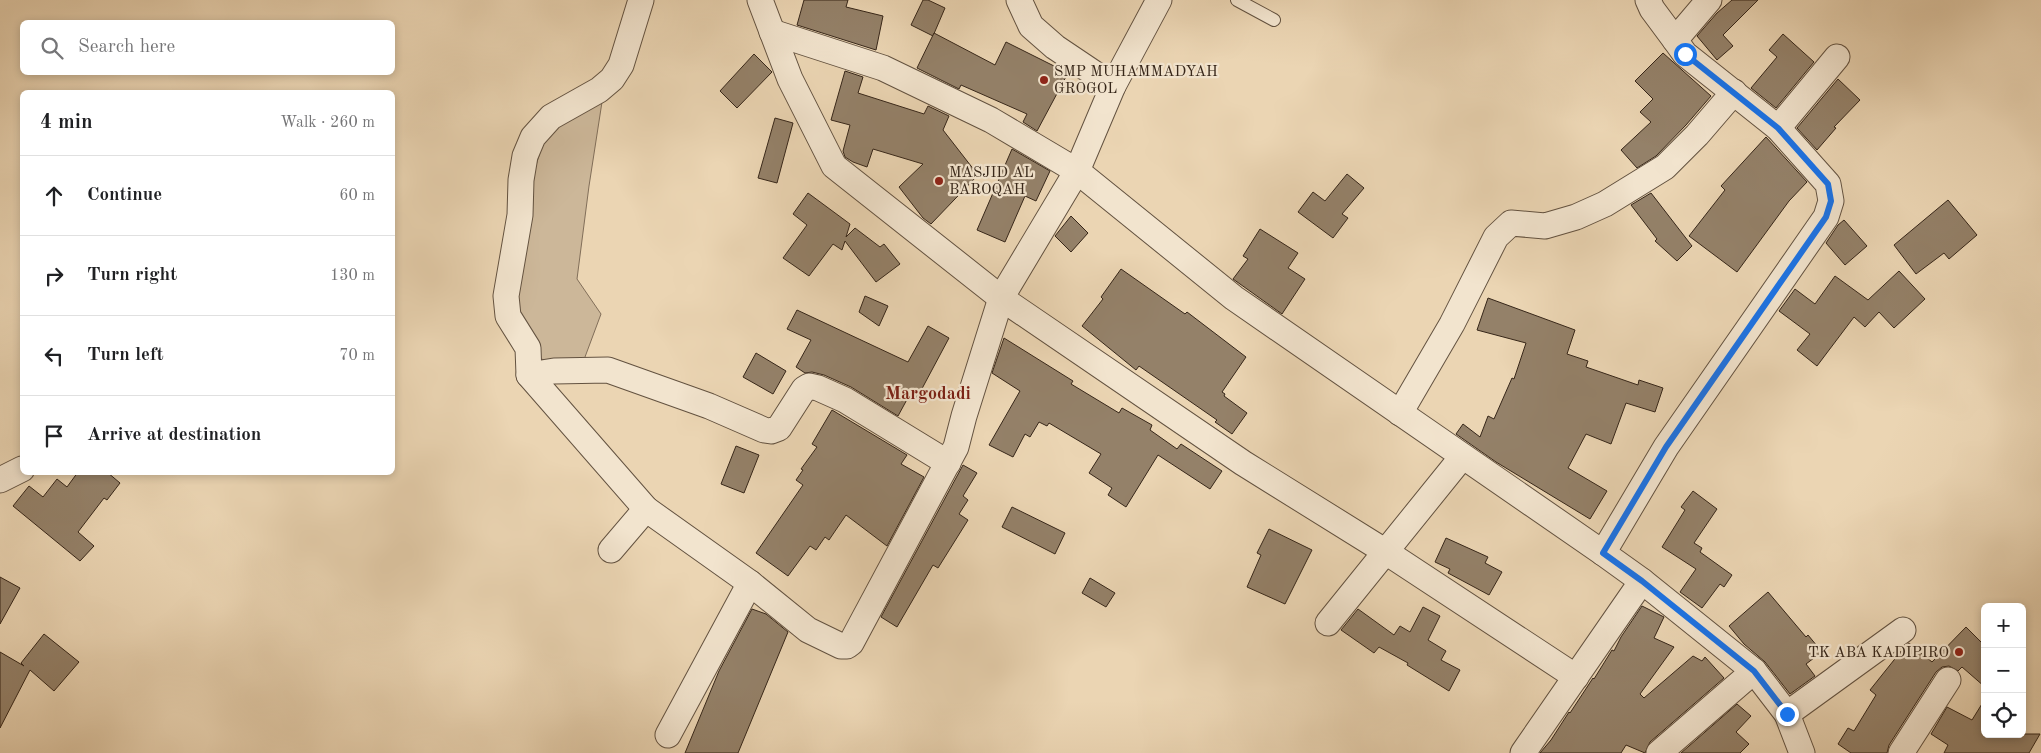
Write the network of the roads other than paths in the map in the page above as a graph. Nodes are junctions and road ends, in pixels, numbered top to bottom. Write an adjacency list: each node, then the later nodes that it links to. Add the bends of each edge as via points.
1 (642, 0): 17 (street, via 621,65 612,79 551,118 533,137 525,156 520,215 506,296 508,316 528,348)
2 (760, 0): 9 (street)
3 (1019, 0): 12 (street, via 1031,26 1055,48)
4 (1159, 0): 12 (street)
5 (1237, 0): 8 (lane)
6 (1648, 0): 10 (street)
7 (1709, 0): 10 (street)
8 (1274, 20)
9 (772, 32): 15 (street, via 883,68 991,120); 16 (street, via 790,79 834,166)
10 (1675, 40): 13 (street, via 1685,54)
11 (1837, 57): 14 (street)
12 (1113, 86): 15 (street)
13 (1734, 92): 14 (street); 18 (street, via 1665,167 1605,204 1545,226 1511,223 1496,237 1452,324)
14 (1778, 128): 26 (street, via 1828,184 1831,201 1826,217 1666,447)
15 (1077, 171): 16 (street); 18 (street, via 1234,298)
16 (1002, 298): 19 (street); 25 (street, via 1243,463)
17 (529, 375): 19 (street, via 554,370 608,370 771,431 779,428 809,386 845,400); 23 (street)
18 (1400, 413): 20 (street)
19 (952, 455): 28 (street, via 847,646 808,630)
20 (1462, 457): 25 (street); 26 (street)
21 (20, 470): 22 (street)
22 (0, 480)
23 (646, 509): 24 (street); 28 (street)
24 (611, 550)
25 (1386, 552): 29 (street); 32 (street)
26 (1603, 553): 27 (street)
27 (1642, 581): 31 (street); 32 (street)
28 (750, 583): 35 (street)
29 (1328, 623)
30 (1904, 630): 34 (street)
31 (1754, 671): 34 (street); 37 (street)
32 (1576, 677): 36 (street)
33 (1948, 680): 39 (street)
34 (1787, 714): 38 (street)
35 (668, 735)
36 (1523, 753)
37 (1659, 753)
38 (1802, 753)
39 (1901, 753)

